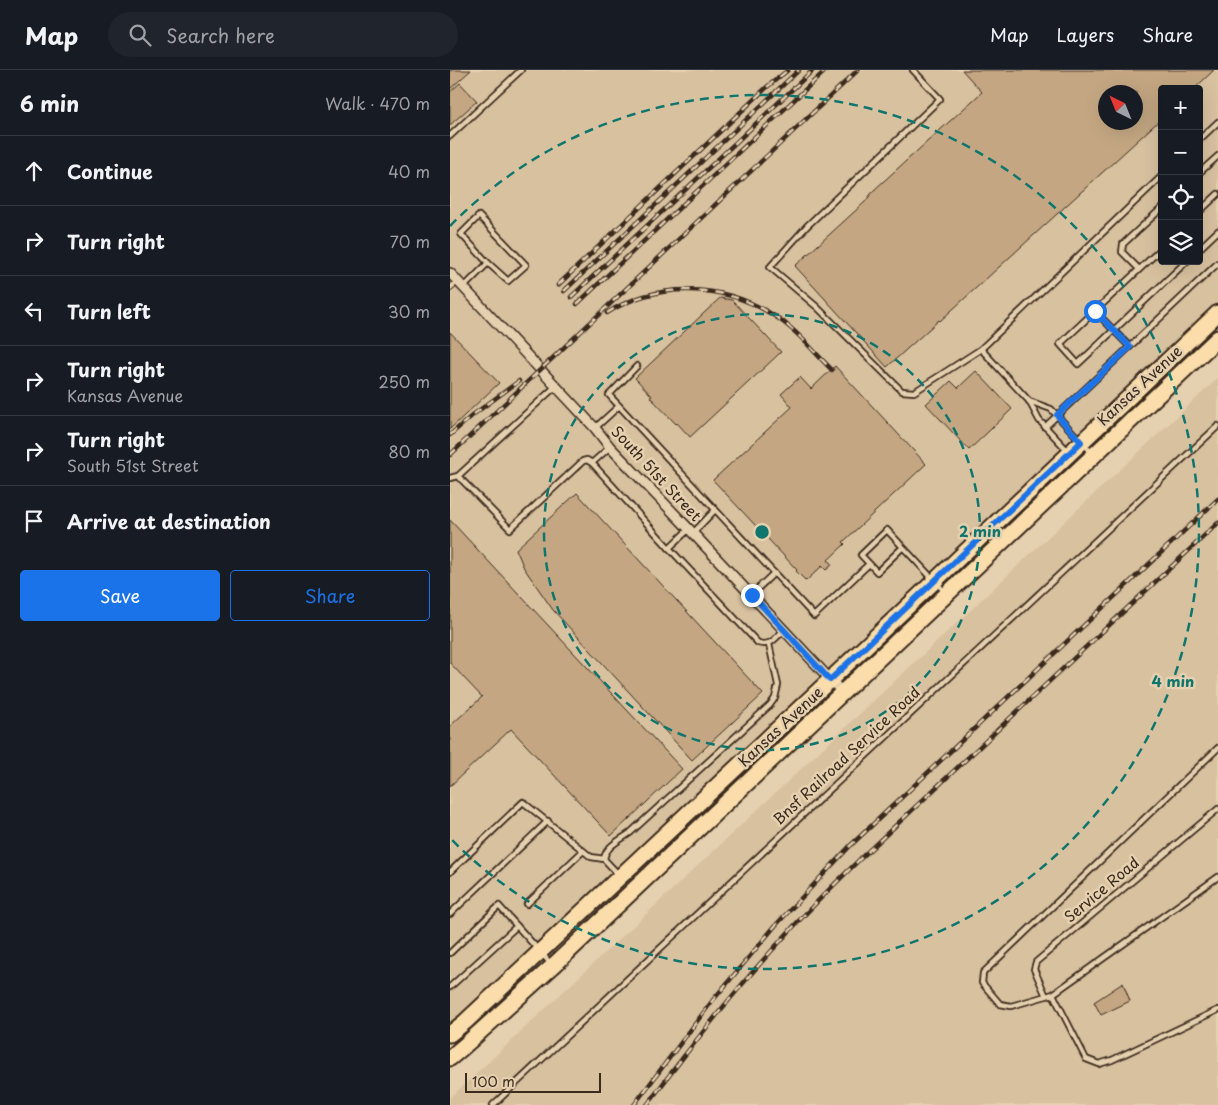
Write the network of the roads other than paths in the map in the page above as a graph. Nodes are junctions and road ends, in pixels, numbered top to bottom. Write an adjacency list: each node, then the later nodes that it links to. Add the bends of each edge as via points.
1 (521, 70): 4 (lane)
2 (913, 70): 27 (lane, via 940,99 807,226 770,267 817,307 902,391 914,392)
3 (1218, 122): 5 (lane)
4 (450, 136)
5 (1203, 136)
6 (1218, 156): 7 (lane)
7 (1203, 170)
8 (1158, 180): 27 (lane)
9 (1218, 194): 10 (lane)
10 (1203, 208)
11 (1158, 212): 18 (lane, via 1123,244 1122,252)
12 (1218, 231): 13 (lane)
13 (1203, 245)
14 (1158, 252): 18 (lane)
15 (488, 263): 15 (lane, via 508,281 526,265 479,216 461,234); 20 (lane)
16 (1218, 263): 26 (lane)
17 (1183, 265): 24 (lane)
18 (1139, 269): 22 (lane)
19 (450, 273): 20 (street, South 51st Street)
20 (461, 284): 21 (lane); 29 (street, South 51st Street)
21 (450, 288)
22 (1095, 311): 24 (lane); 24 (lane, via 1060,344 1078,364)
23 (1218, 313): 36 (main road, Kansas Avenue)
24 (1114, 330): 26 (lane)
25 (1218, 338): 39 (main road, Kansas Avenue)
26 (1130, 347): 32 (lane)
27 (981, 349): 30 (lane)
28 (637, 366): 31 (lane, via 609,395)
29 (556, 386): 35 (street, South 51st Street); 41 (lane)
30 (1029, 401): 32 (lane, via 1051,409); 34 (lane)
31 (619, 406): 35 (lane); 43 (lane)
32 (1057, 415): 34 (lane); 36 (lane)
33 (1218, 426): 76 (lane, Bnsf Railroad Service Road)
34 (1045, 427): 38 (lane)
35 (595, 428): 37 (street, South 51st Street)
36 (1081, 442): 38 (main road, Kansas Avenue); 39 (lane)
37 (610, 447): 40 (lane); 44 (street, South 51st Street)
38 (1070, 453): 49 (main road, Kansas Avenue)
39 (1094, 455): 51 (main road, Kansas Avenue)
40 (592, 463): 41 (lane, via 583,461 510,529); 46 (lane)
41 (458, 476): 42 (lane)
42 (450, 478)
43 (716, 510): 44 (lane); 48 (lane)
44 (691, 531): 46 (lane); 50 (street, South 51st Street)
45 (903, 547): 47 (lane, via 876,572); 47 (lane, via 887,530 861,555); 49 (lane)
46 (669, 548): 53 (lane, via 758,643)
47 (869, 564): 48 (lane, via 814,616)
48 (774, 573): 50 (lane)
49 (935, 581): 51 (lane); 54 (main road, Kansas Avenue)
50 (752, 595): 52 (street, South 51st Street)
51 (948, 595): 55 (main road, Kansas Avenue)
52 (784, 630): 53 (lane); 54 (street, South 51st Street)
53 (768, 644): 60 (lane, via 778,685 776,698 630,833 610,847)
54 (830, 680): 55 (street, South 51st Street); 62 (main road, Kansas Avenue)
55 (843, 693): 69 (main road, Kansas Avenue)
56 (1218, 748): 72 (lane, via 983,973 982,983 1000,1004 1011,1006)
57 (1218, 809): 72 (lane, Service Road, via 1036,962 1034,969)
58 (548, 821): 59 (lane); 61 (lane, via 523,802); 65 (lane)
59 (583, 851): 60 (lane, via 591,857); 64 (lane)
60 (604, 859): 62 (lane)
61 (450, 872)
62 (621, 877): 67 (main road, Kansas Avenue)
63 (1218, 877): 71 (lane)
64 (527, 904)
65 (450, 914)
66 (517, 926): 67 (lane); 68 (lane, via 499,906); 70 (lane)
67 (540, 952): 69 (lane); 74 (main road, Kansas Avenue)
68 (450, 953)
69 (553, 966): 75 (main road, Kansas Avenue)
70 (450, 987)
71 (1053, 994): 72 (lane); 73 (lane, via 1086,1059 1099,1064)
72 (1046, 996)
73 (1218, 1010)
74 (450, 1034)
75 (450, 1058)
76 (493, 1105)

